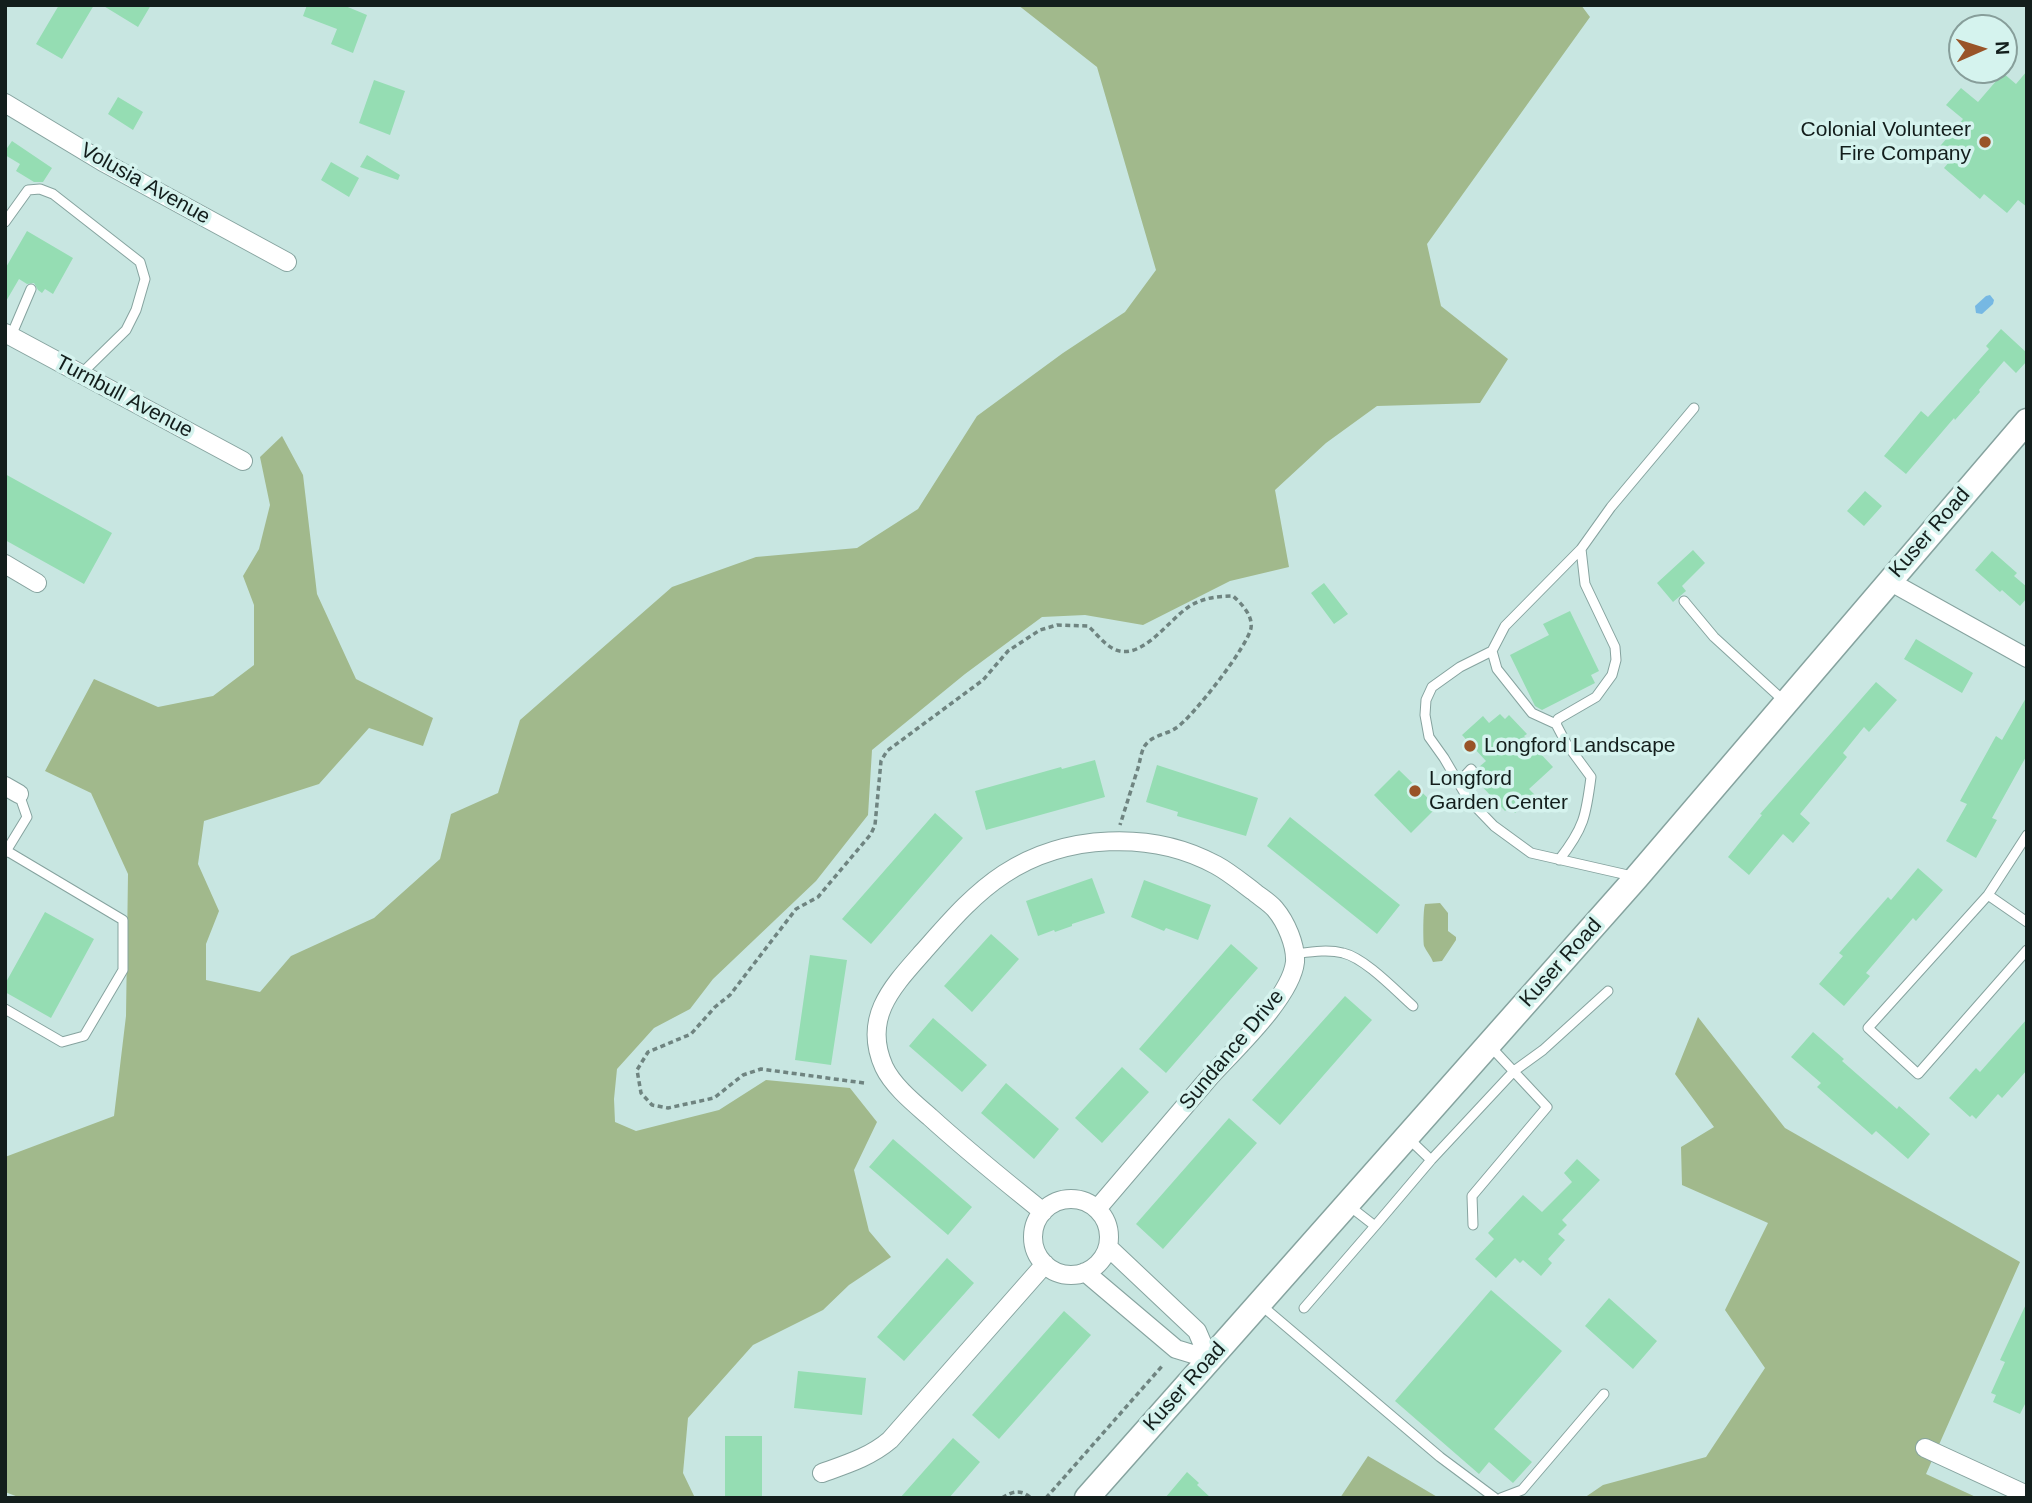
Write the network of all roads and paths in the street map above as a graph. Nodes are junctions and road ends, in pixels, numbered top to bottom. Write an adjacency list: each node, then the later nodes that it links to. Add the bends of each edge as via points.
1 (5, 103): 3 (street, Volusia Avenue)
2 (5, 222): 6 (lane, via 28,190 40,188 140,262 145,279 126,330)
3 (287, 262)
4 (31, 289): 5 (lane)
5 (8, 335): 6 (street, Turnbull Avenue)
6 (81, 374): 9 (street, Turnbull Avenue)
7 (1694, 408): 10 (lane)
8 (2027, 421): 12 (street, Kuser Road)
9 (243, 461)
10 (1581, 549): 15 (lane, via 1505,626); 18 (lane, via 1586,584 1615,647 1616,660 1612,675 1596,697)
11 (5, 564): 13 (street)
12 (1889, 581): 16 (street); 17 (street, Kuser Road)
13 (37, 583)
14 (1684, 601): 17 (lane, via 1714,637)
15 (1492, 651): 18 (lane, via 1497,669 1532,713); 20 (lane, via 1432,687 1426,700 1429,737)
16 (2027, 657)
17 (1785, 703): 26 (street, Kuser Road)
18 (1556, 724): 25 (lane, via 1591,777 1586,815)
19 (1475, 774): 20 (lane, via 1471,769)
20 (1459, 782): 25 (lane, via 1468,799 1494,826 1531,853)
21 (12, 790): 24 (lane, via 27,817)
22 (1120, 827): 36 (path, via 1145,745 1189,717 1234,659 1251,628 1242,604 1233,596 1214,596 1188,607 1140,649 1125,653 1112,648 1088,626 1057,625 1040,630 1008,651 983,680 887,751 881,761 871,834 818,897 796,909 730,995 691,1034 648,1052 637,1070 642,1093 652,1105 668,1108 714,1098 744,1075 761,1069)
23 (2027, 835): 27 (lane)
24 (6, 852): 33 (lane, via 123,920 123,970 84,1035 62,1042)
25 (1559, 860): 26 (lane)
26 (1637, 877): 34 (street, Kuser Road)
27 (1987, 895): 28 (lane); 29 (lane, via 1868,1028 1919,1074)
28 (2027, 922)
29 (2027, 950)
30 (1294, 954): 32 (lane, via 1344,953 1370,968); 40 (street, Sundance Drive, via 1291,973 1269,1011); 41 (street, via 1289,932 1275,909 1215,864 1165,846 1117,840 1086,843 1038,857 1006,872 956,914 888,996 876,1026 878,1052 885,1070 917,1106)
31 (1608, 991): 35 (lane)
32 (1413, 1006)
33 (5, 1009)
34 (1489, 1044): 35 (lane); 37 (street, Kuser Road)
35 (1514, 1071): 38 (lane); 42 (lane, via 1547,1107 1472,1196)
36 (864, 1083)
37 (1406, 1137): 38 (lane); 39 (street, Kuser Road)
38 (1431, 1160): 43 (lane)
39 (1347, 1204): 43 (lane); 47 (street, Kuser Road)
40 (1097, 1209): 41 (street, via 1070,1199); 44 (street, via 1108,1227)
41 (1043, 1212): 45 (street, via 1034,1234 1036,1250)
42 (1473, 1224)
43 (1374, 1226): 48 (lane)
44 (1108, 1247): 46 (street, via 1100,1262); 49 (street, via 1197,1331)
45 (1045, 1264): 46 (street, via 1064,1274); 53 (street, via 890,1440 864,1458)
46 (1085, 1272): 49 (street, via 1176,1349)
47 (1259, 1304): 49 (street, Kuser Road); 59 (lane)
48 (1304, 1308)
49 (1209, 1359): 58 (street, Kuser Road)
50 (1163, 1365): 57 (path)
51 (1604, 1394): 60 (lane, via 1522,1490)
52 (1924, 1448): 54 (street)
53 (822, 1473)
54 (2027, 1495)
55 (1002, 1498): 56 (path, via 1015,1491)
56 (1031, 1498)
57 (1046, 1498)
58 (1087, 1498)
59 (1495, 1498)
60 (1501, 1498)

